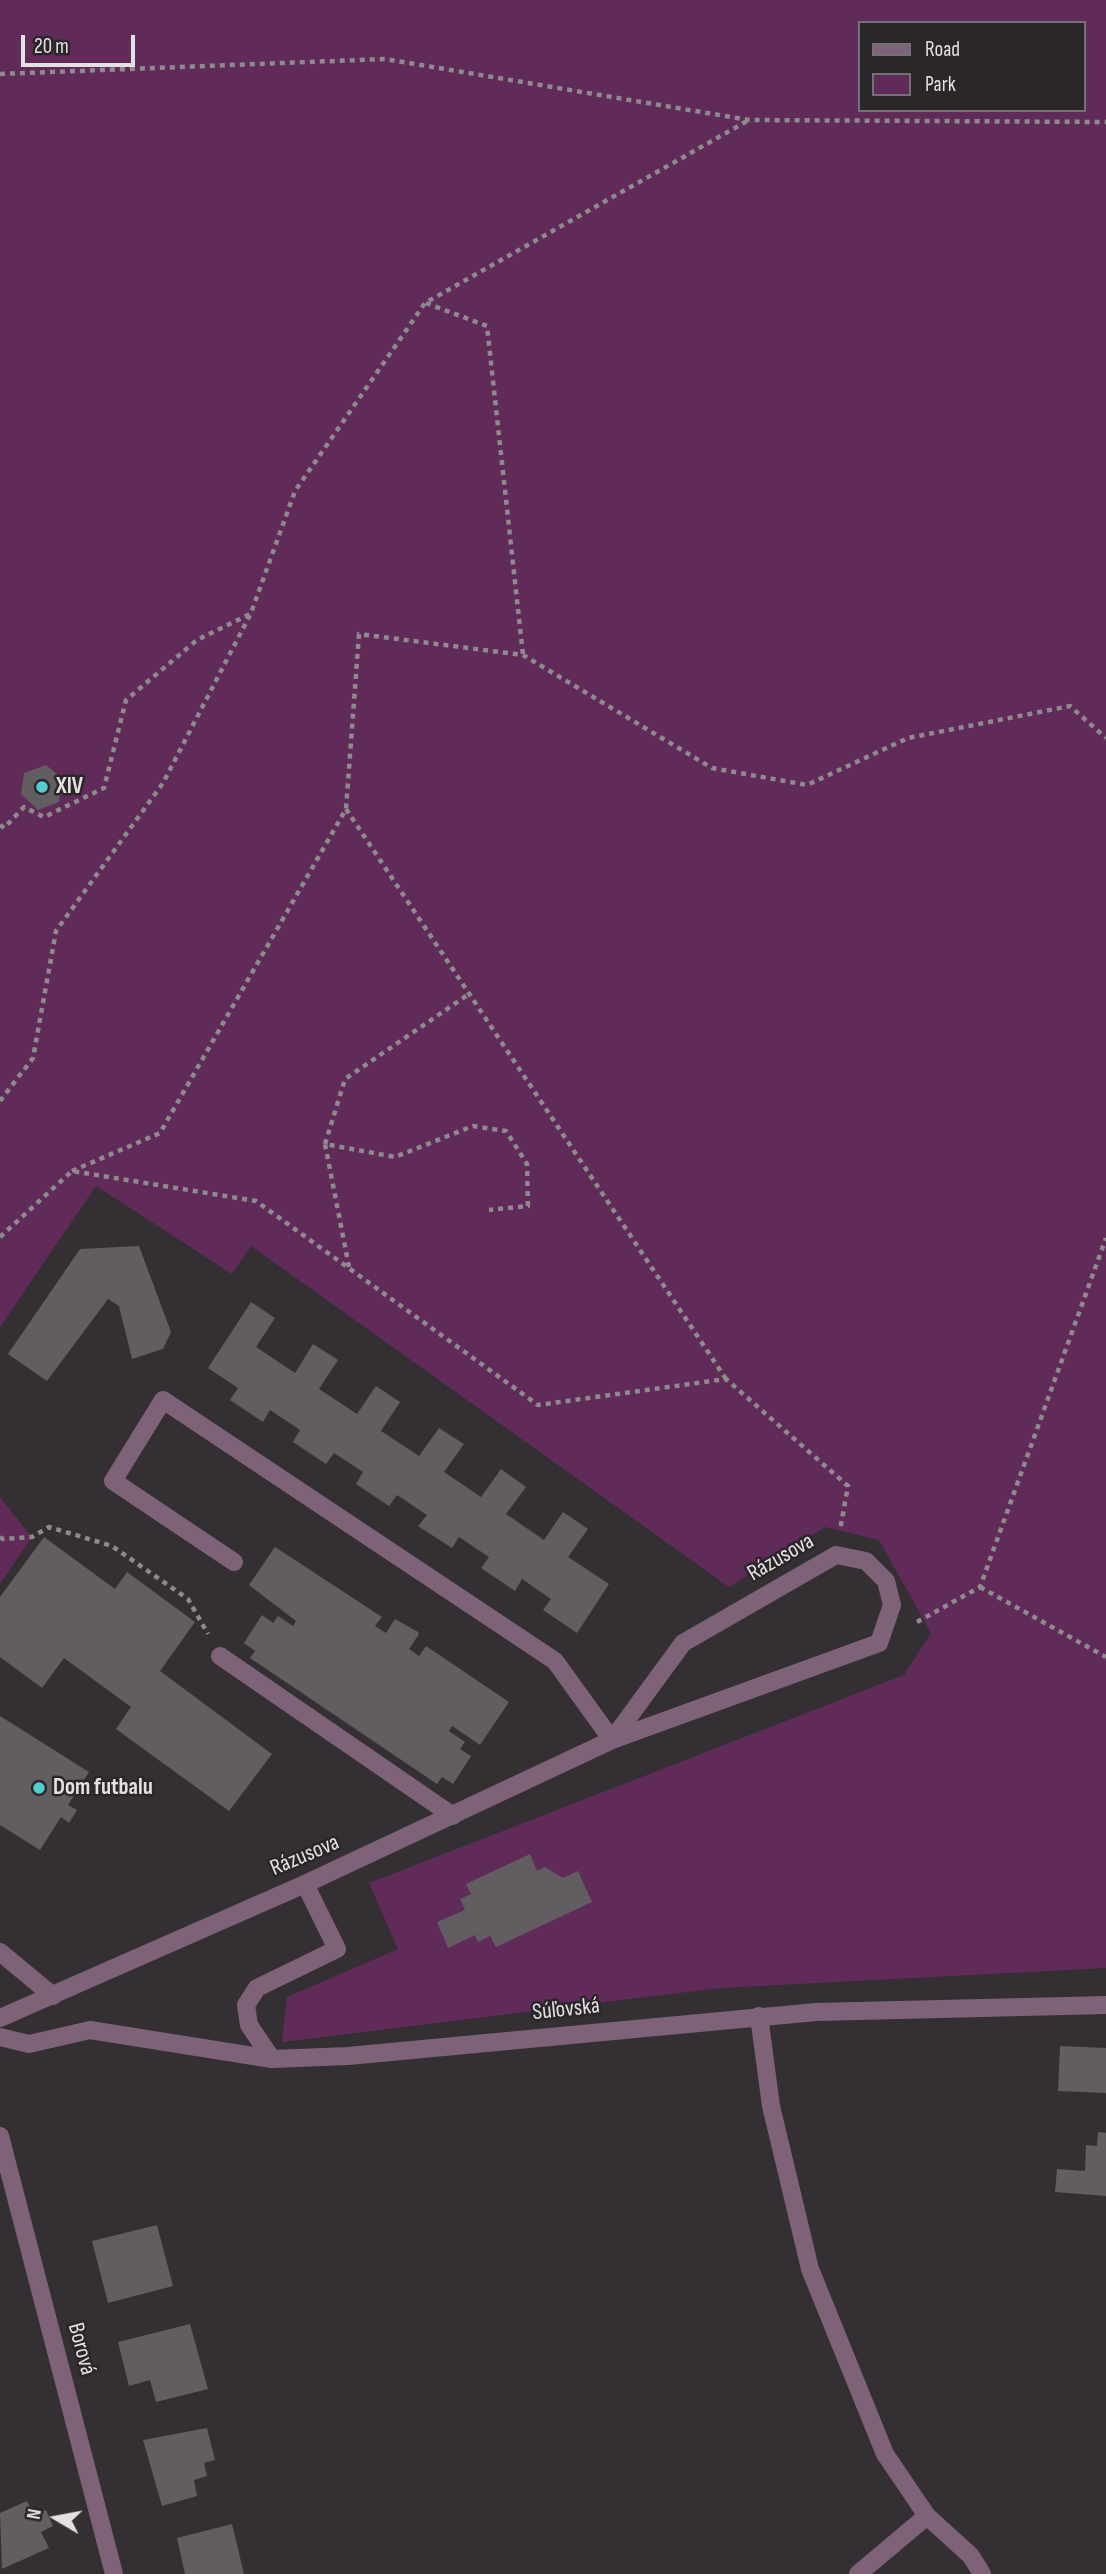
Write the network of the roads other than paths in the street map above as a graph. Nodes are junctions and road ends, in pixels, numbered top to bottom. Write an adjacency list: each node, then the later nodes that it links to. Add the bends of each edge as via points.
1 (234, 1562): 3 (street, via 113,1481 163,1400 555,1661)
2 (220, 1656): 4 (street)
3 (612, 1740): 3 (street, Rázusova, via 683,1643 836,1555 866,1561 886,1581 892,1605 879,1643); 4 (street, Rázusova)
4 (453, 1816): 5 (street, Rázusova)
5 (305, 1884): 7 (street, Rázusova); 12 (street, via 337,1949 257,1988 246,2004 249,2025)
6 (0, 1952): 7 (street)
7 (53, 1996): 10 (street, Rázusova)
8 (1106, 2005): 9 (street, Súľovská)
9 (759, 2016): 12 (street, Súľovská, via 348,2056); 14 (street, via 771,2106 810,2269 885,2454)
10 (0, 2018)
11 (0, 2037): 12 (street, Súľovská, via 29,2044 90,2029)
12 (272, 2059)
13 (0, 2136): 15 (street, Borová)
14 (927, 2516): 16 (street); 17 (street, via 971,2556)
15 (114, 2574)
16 (858, 2574)
17 (982, 2574)

